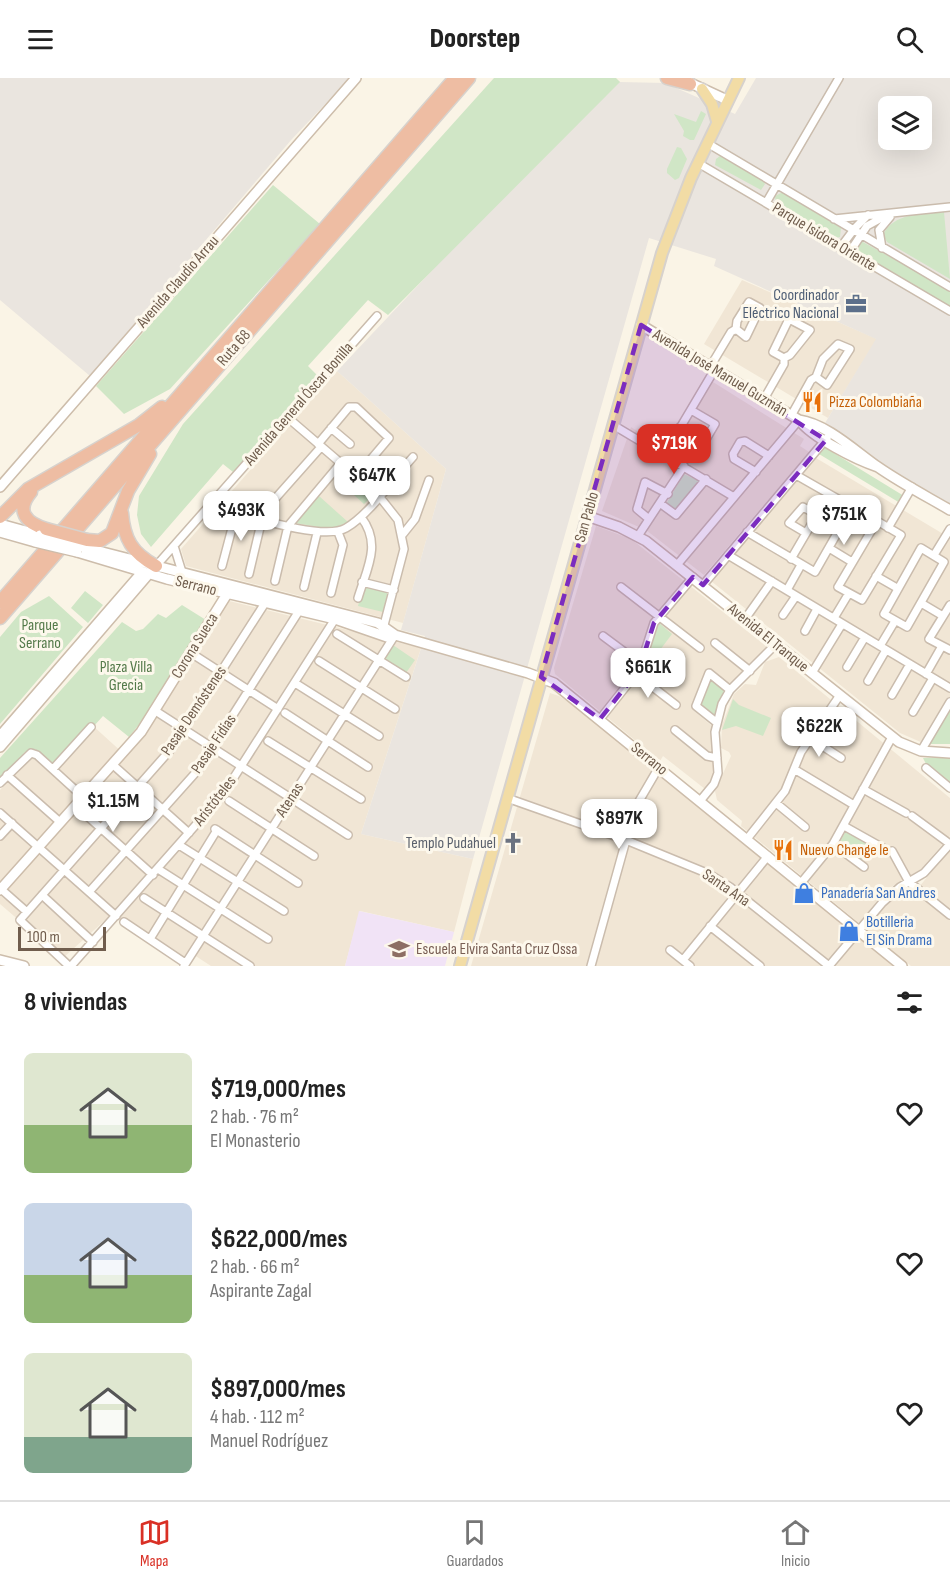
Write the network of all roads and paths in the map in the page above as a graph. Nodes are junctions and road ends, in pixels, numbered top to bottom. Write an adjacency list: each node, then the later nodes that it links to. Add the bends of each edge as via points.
1 (356, 78): 57 (street, Avenida Claudio Arrau)
2 (455, 78): 32 (highway, Ruta 68)
3 (469, 78): 10 (highway, Ruta 68)
4 (476, 78): 10 (highway)
5 (667, 78): 9 (highway)
6 (678, 78): 9 (street)
7 (739, 78): 11 (main road, San Pablo)
8 (839, 78): 15 (street)
9 (696, 86): 11 (street); 12 (main road, via 712,104)
10 (454, 96): 39 (highway, Ruta 68)
11 (727, 100): 12 (main road, San Pablo)
12 (717, 121): 13 (main road, San Pablo)
13 (707, 143): 14 (main road, San Pablo); 15 (street)
14 (698, 163): 16 (street, Parque Isidora Oriente); 29 (main road, San Pablo, via 670,232)
15 (776, 184): 16 (street); 20 (street)
16 (766, 202): 23 (street, Parque Isidora Oriente)
17 (950, 207): 18 (street)
18 (892, 214): 19 (street); 22 (street, via 874,220); 24 (street, via 880,227)
19 (868, 215): 20 (street); 21 (street)
20 (834, 219): 21 (street)
21 (852, 231): 22 (street); 23 (street)
22 (860, 235): 24 (street); 25 (street)
23 (840, 248): 25 (street, Parque Isidora Oriente)
24 (882, 248): 26 (street)
25 (849, 253): 27 (street, Parque Isidora Oriente)
26 (950, 287)
27 (950, 311)
28 (377, 316): 37 (street, Avenida General Óscar Bonilla)
29 (641, 325): 33 (street, Avenida José Manuel Guzmán); 40 (main road, San Pablo)
30 (736, 329): 30 (street, via 748,336 759,305 746,304); 33 (street)
31 (783, 358): 31 (street, via 790,356 809,328 787,320 773,352); 35 (street, via 784,364)
32 (204, 367): 56 (highway, via 139,424); 115 (highway, Ruta 68)
33 (713, 368): 35 (street, Avenida José Manuel Guzmán); 36 (street)
34 (816, 377): 34 (street, via 823,359 838,344 850,349 827,385); 38 (street, via 811,380)
35 (764, 399): 38 (street, Avenida José Manuel Guzmán)
36 (691, 410): 41 (street); 41 (street, via 715,424 705,441)
37 (287, 417): 45 (street); 64 (street, Avenida General Óscar Bonilla)
38 (795, 418): 43 (street, Avenida José Manuel Guzmán, via 806,428); 47 (street)
39 (170, 422): 65 (highway, via 133,482); 124 (highway, Ruta 68)
40 (613, 425): 46 (street); 69 (main road, San Pablo)
41 (680, 427): 46 (street)
42 (331, 428): 44 (street); 45 (street); 53 (street, via 354,405 389,438)
43 (828, 437): 52 (street); 58 (street, Avenida José Manuel Guzmán)
44 (350, 444)
45 (320, 446): 49 (street); 72 (street)
46 (664, 455): 50 (street)
47 (769, 456): 51 (street); 51 (street, via 745,441 740,442 734,459)
48 (412, 457): 61 (street)
49 (340, 464): 53 (street); 75 (street)
50 (684, 466): 55 (street); 59 (street)
51 (756, 472): 62 (street)
52 (796, 475): 60 (street); 80 (street)
53 (356, 477): 61 (street)
54 (429, 480): 83 (street, via 416,519)
55 (706, 480): 62 (street); 63 (street, via 676,515)
56 (38, 484): 70 (highway, via 21,494); 84 (highway, via 23,504 23,514)
57 (0, 487)
58 (912, 487): 66 (street, Avenida José Manuel Guzmán); 76 (street)
59 (668, 494): 63 (street); 73 (street, via 645,482 637,509)
60 (829, 494): 68 (street); 88 (street, via 852,507)
61 (379, 496): 71 (street); 83 (street, via 396,515)
62 (734, 496): 93 (street)
63 (661, 504): 73 (street)
64 (211, 506): 67 (street); 87 (street, Avenida General Óscar Bonilla)
65 (122, 508): 86 (highway, via 109,537); 96 (highway, via 124,530 132,548)
66 (950, 510)
67 (236, 513): 72 (street); 95 (street)
68 (817, 515): 82 (street); 82 (street, via 803,507 789,523)
69 (587, 516): 85 (street, Avenida El Tranque); 154 (main road, San Pablo)
70 (0, 517)
71 (361, 517): 79 (street); 103 (street, via 373,542)
72 (260, 519): 75 (street); 98 (street)
73 (649, 519): 85 (street)
74 (0, 524): 84 (street)
75 (288, 526): 81 (street); 101 (street)
76 (888, 528): 92 (street, via 877,521); 99 (street, via 901,535)
77 (950, 529): 90 (street)
78 (0, 532): 84 (street)
79 (338, 532): 81 (street); 110 (street, via 342,544)
80 (747, 532): 89 (street); 91 (street)
81 (317, 533): 105 (street)
82 (806, 533): 91 (street)
83 (403, 534): 108 (street, via 403,555)
84 (40, 535): 86 (highway, bridge)
85 (638, 536): 93 (street, Avenida El Tranque)
86 (82, 546): 96 (street, Serrano)
87 (174, 546): 96 (street, Avenida General Óscar Bonilla); 97 (street, Serrano)
88 (829, 549): 92 (street); 94 (street, via 815,572)
89 (728, 555): 102 (street); 104 (street)
90 (934, 555): 107 (street, via 921,548); 117 (street, via 944,562)
91 (791, 559): 94 (street)
92 (852, 562): 111 (street, via 838,587)
93 (677, 565): 100 (street, Avenida El Tranque)
94 (801, 565): 109 (street)
95 (222, 566)
96 (152, 569): 97 (street, Serrano); 112 (street, Serrano); 175 (street, Avenida General Óscar Bonilla, via 138,577); 181 (street, Avenida General Óscar Bonilla)
97 (182, 572): 130 (street, Serrano)
98 (249, 574)
99 (876, 576): 107 (street); 111 (street, via 862,600)
100 (693, 577): 104 (street, Avenida El Tranque); 122 (street)
101 (275, 581)
102 (772, 581): 109 (street); 127 (street)
103 (362, 582): 108 (street); 114 (street)
104 (703, 585): 127 (street, Avenida El Tranque)
105 (304, 586)
106 (621, 587): 122 (street)
107 (897, 588): 128 (street, via 884,614)
108 (394, 590): 130 (street)
109 (787, 590): 113 (street)
110 (331, 593)
111 (849, 593): 125 (street)
112 (227, 594): 116 (street, Serrano); 142 (street, Corona Sueca)
113 (796, 596): 119 (street); 121 (street)
114 (358, 598)
115 (0, 602)
116 (265, 603): 120 (street, Serrano); 149 (street, Pasaje Demóstenes)
117 (921, 603): 123 (street); 128 (street, via 907,627)
118 (950, 605): 123 (street)
119 (817, 609): 125 (street); 131 (street)
120 (299, 611): 126 (street, Serrano); 159 (street, Pasaje Fidias)
121 (783, 615)
122 (659, 616): 139 (street); 146 (street)
123 (943, 616): 138 (street, via 929,639)
124 (0, 618)
125 (834, 618): 129 (street)
126 (336, 619): 133 (street, Serrano, via 387,637); 156 (street, Aristóteles)
127 (745, 619): 137 (street, Avenida El Tranque)
128 (895, 621): 140 (street)
129 (842, 624): 135 (street); 150 (street)
130 (384, 625): 133 (street, Serrano)
131 (805, 631)
132 (337, 634): 143 (street)
133 (393, 634): 143 (street, Atenas); 154 (street, Serrano)
134 (603, 636): 146 (street)
135 (865, 637): 140 (street); 147 (street)
136 (715, 643): 148 (street)
137 (776, 644): 148 (street); 150 (street, Avenida El Tranque)
138 (942, 646): 141 (street); 152 (street)
139 (700, 648)
140 (883, 648): 145 (street); 155 (street)
141 (950, 650)
142 (191, 653): 149 (street); 166 (street, Corona Sueca)
143 (379, 660): 153 (street); 157 (street, Atenas)
144 (319, 661): 157 (street)
145 (910, 664): 152 (street); 162 (street)
146 (642, 665): 151 (street)
147 (847, 667)
148 (750, 671): 160 (street)
149 (221, 672): 159 (street); 173 (street, Pasaje Demóstenes)
150 (812, 673): 161 (street, Avenida El Tranque)
151 (636, 674): 164 (street); 170 (street)
152 (930, 676): 158 (street); 168 (street)
153 (406, 677)
154 (542, 677): 170 (street, Serrano); 202 (main road, San Pablo)
155 (868, 681)
156 (295, 682): 167 (street, Aristóteles); 169 (street)
157 (361, 688): 165 (street); 169 (street, Atenas)
158 (950, 688)
159 (249, 690): 167 (street); 182 (street, Pasaje Fidias)
160 (730, 690): 171 (street); 171 (street, via 709,673 696,706)
161 (840, 695): 177 (street, Avenida El Tranque); 178 (street)
162 (892, 695)
163 (950, 702): 183 (street)
164 (676, 705)
165 (394, 709)
166 (154, 711): 173 (street); 187 (street, Corona Sueca)
167 (281, 711): 180 (street); 188 (street, Aristóteles)
168 (913, 712)
169 (345, 714): 176 (street); 180 (street, Atenas)
170 (600, 719): 190 (street, Serrano)
171 (716, 722): 185 (street)
172 (91, 726): 193 (street)
173 (184, 730): 182 (street); 197 (street, Pasaje Demóstenes)
174 (675, 730): 185 (street, via 707,756)
175 (0, 736)
176 (379, 736)
177 (892, 737): 183 (street, Avenida El Tranque); 199 (street)
178 (810, 738): 186 (street); 194 (street)
179 (267, 741): 191 (street)
180 (327, 741): 189 (street); 191 (street, Atenas)
181 (0, 747)
182 (213, 748): 188 (street); 209 (street, Pasaje Fidias)
183 (921, 751): 184 (street, Avenida El Tranque)
184 (950, 753)
185 (717, 758): 205 (street, via 716,778)
186 (841, 758)
187 (112, 764): 197 (street); 200 (street, Corona Sueca)
188 (241, 766): 201 (street); 217 (street, Aristóteles, via 225,793)
189 (368, 767)
190 (659, 767): 205 (street, Serrano); 221 (street, via 638,803)
191 (311, 768): 201 (street, Atenas); 203 (street)
192 (926, 768): 198 (street)
193 (53, 769): 195 (street, via 31,753); 200 (street)
194 (794, 769): 206 (street, via 788,787); 208 (street)
195 (7, 775): 196 (street); 211 (street)
196 (0, 783)
197 (138, 787): 209 (street); 215 (street, Pasaje Demóstenes)
198 (950, 788)
199 (862, 789): 208 (street); 223 (street)
200 (83, 797): 207 (street, Corona Sueca)
201 (291, 798): 216 (street, Atenas); 219 (street)
202 (507, 798): 221 (street, Santa Ana); 264 (main road, San Pablo)
203 (361, 799)
204 (230, 801): 216 (street)
205 (700, 801): 220 (street, Serrano)
206 (776, 803): 214 (street); 220 (street)
207 (75, 806): 211 (street, Corona Sueca); 215 (street)
208 (854, 806): 213 (street)
209 (163, 810): 217 (street); 226 (street, Pasaje Fidias)
210 (0, 813): 212 (street)
211 (60, 822): 225 (street, Corona Sueca)
212 (12, 823): 218 (street); 225 (street)
213 (844, 826): 222 (street); 235 (street, via 888,850)
214 (805, 827)
215 (101, 828): 226 (street); 232 (street, Pasaje Demóstenes)
216 (271, 828): 227 (street, Atenas); 228 (street)
217 (189, 833): 224 (street, Aristóteles)
218 (0, 836)
219 (348, 836)
220 (747, 839): 229 (street, Serrano)
221 (626, 840): 241 (street, Santa Ana, via 709,874); 265 (street)
222 (833, 844): 231 (street); 237 (street)
223 (950, 844): 235 (street, via 924,873)
224 (179, 845): 230 (street); 233 (street, Aristóteles)
225 (39, 847): 232 (street); 239 (street, Corona Sueca)
226 (126, 851): 233 (street); 240 (street, Pasaje Fidias)
227 (255, 855): 230 (street, via 214,829); 234 (street, Atenas); 236 (street)
228 (314, 856)
229 (768, 856): 237 (street, Serrano); 241 (street)
230 (200, 858): 234 (street); 238 (street)
231 (864, 867)
232 (64, 870): 240 (street); 242 (street, Pasaje Demóstenes)
233 (155, 872): 238 (street); 249 (street, Aristóteles)
234 (237, 882): 244 (street, Atenas); 245 (street)
235 (909, 882): 248 (street); 252 (street, via 882,903)
236 (298, 883)
237 (801, 883): 252 (street, Serrano)
238 (183, 885): 244 (street); 247 (street)
239 (1, 890): 246 (street)
240 (89, 892): 249 (street)
241 (738, 893): 251 (street); 268 (street, Santa Ana)
242 (42, 895): 246 (street, Pasaje Demóstenes); 256 (street)
243 (144, 898): 247 (street)
244 (220, 909): 253 (street, Atenas); 255 (street)
245 (284, 911)
246 (27, 912): 262 (street, Pasaje Demóstenes, via 20,920)
247 (166, 912): 253 (street); 254 (street)
248 (950, 915)
249 (116, 916): 256 (street, Aristóteles)
250 (124, 922): 254 (street)
251 (710, 926): 259 (street); 267 (street)
252 (858, 931): 268 (street); 269 (street, Serrano)
253 (203, 936): 260 (street, Atenas); 263 (street)
254 (150, 939): 260 (street)
255 (268, 939)
256 (93, 942): 262 (street, Aristóteles)
257 (670, 950): 259 (street)
258 (0, 960): 261 (street)
259 (683, 960): 266 (street)
260 (184, 965)
261 (24, 966)
262 (70, 966)
263 (250, 966)
264 (460, 966)
265 (591, 966)
266 (690, 966)
267 (760, 966)
268 (829, 966)
269 (902, 966)

